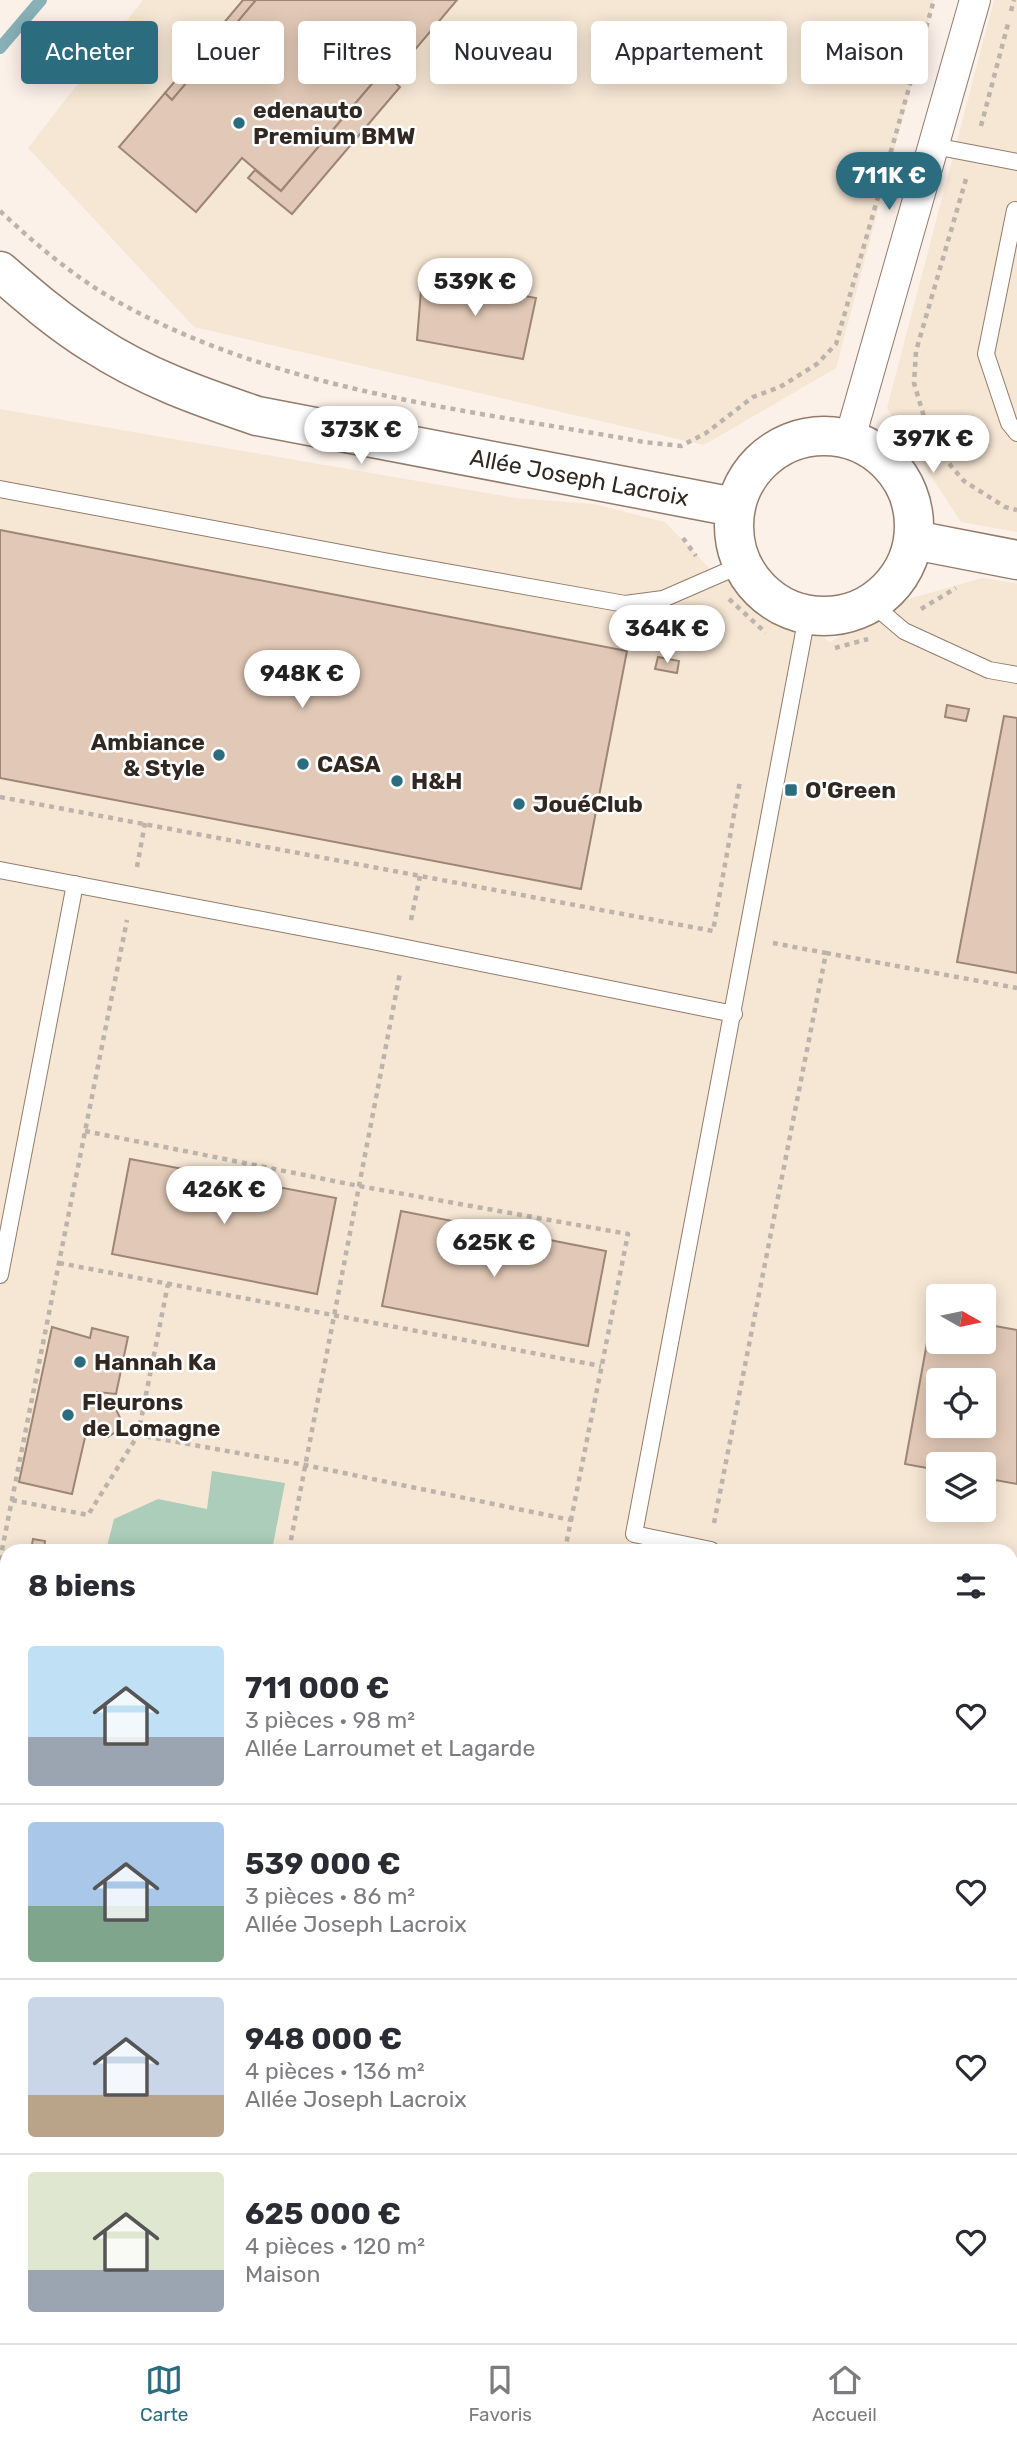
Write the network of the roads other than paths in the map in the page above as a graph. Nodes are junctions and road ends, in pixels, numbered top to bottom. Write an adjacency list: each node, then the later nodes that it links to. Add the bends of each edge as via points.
1 (975, 0): 2 (street)
2 (934, 146): 3 (lane); 9 (street)
3 (1017, 162)
4 (1015, 210): 8 (lane, via 986,354 1009,423)
5 (0, 261): 7 (street, Allée Joseph Lacroix)
6 (0, 271): 7 (street, Allée Joseph Lacroix)
7 (37, 303): 11 (street, Allée Joseph Lacroix, via 94,345 176,388 257,416)
8 (1017, 433)
9 (850, 438): 11 (street, via 820,435 791,441 765,456 746,479); 12 (street, via 893,466 907,488)
10 (0, 489): 14 (lane, via 625,604)
11 (734, 507): 14 (street)
12 (914, 540): 13 (street); 16 (street, via 905,567)
13 (1017, 560)
14 (733, 580): 15 (street)
15 (807, 616): 16 (street, via 836,617 864,608); 20 (lane)
16 (871, 620): 17 (lane, via 989,670)
17 (1017, 675)
18 (0, 870): 19 (lane)
19 (75, 884): 20 (lane); 21 (lane)
20 (734, 1014): 22 (lane, via 634,1534)
21 (0, 1275)
22 (682, 1544)

